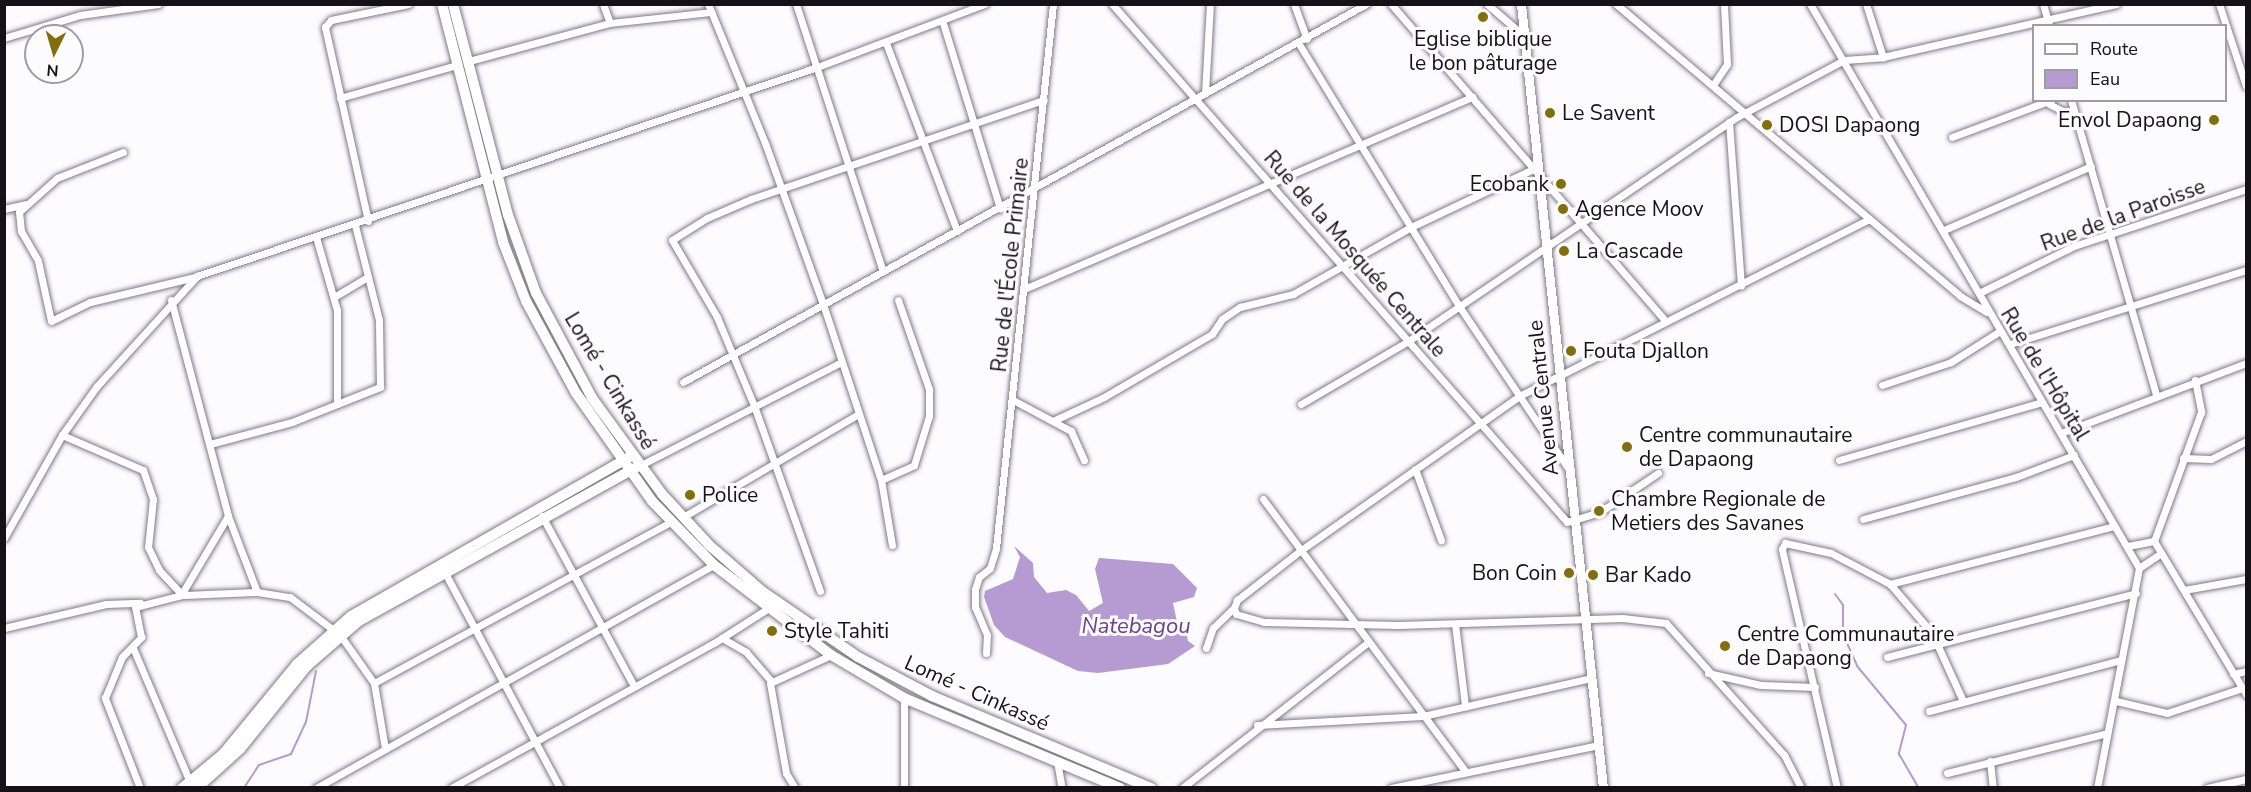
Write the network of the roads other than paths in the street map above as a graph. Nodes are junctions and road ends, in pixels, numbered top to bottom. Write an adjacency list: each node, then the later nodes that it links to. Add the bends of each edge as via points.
1 (78, 4): 26 (street)
2 (158, 4): 26 (street)
3 (408, 4): 47 (street, via 327,23 325,31)
4 (442, 4): 40 (main road, Lomé - Cinkassé)
5 (453, 4): 38 (main road, Lomé - Cinkassé)
6 (603, 4): 27 (street)
7 (708, 4): 25 (street)
8 (796, 4): 41 (street)
9 (985, 4): 28 (street)
10 (1053, 4): 49 (street, Rue de l'École Primaire)
11 (1112, 4): 48 (street, Rue de la Mosquée Centrale)
12 (1210, 4): 45 (street)
13 (1294, 4): 33 (street)
14 (1366, 4): 33 (street)
15 (1391, 4): 46 (street)
16 (1487, 4): 31 (street)
17 (1521, 4): 31 (main road, Avenue Centrale)
18 (1616, 4): 42 (street)
19 (1724, 4): 42 (street, via 1727,64)
20 (1810, 4): 37 (street, Rue de l'Hôpital)
21 (1866, 4): 36 (street)
22 (2043, 4): 29 (street)
23 (2116, 4): 29 (street)
24 (2219, 4): 39 (street)
25 (711, 12): 27 (street); 44 (street)
26 (80, 15): 32 (street)
27 (610, 23): 38 (street)
28 (944, 23): 34 (street); 55 (street)
29 (2048, 23)
30 (2032, 26): 36 (street)
31 (1524, 36): 62 (main road, Avenue Centrale)
32 (4, 38)
33 (1307, 39): 35 (street)
34 (886, 43): 41 (street); 57 (street)
35 (1299, 44): 45 (street); 58 (street)
36 (1883, 57): 37 (street)
37 (1844, 60): 52 (street); 77 (street, Rue de l'Hôpital)
38 (469, 61): 63 (main road, Lomé - Cinkassé)
39 (2243, 61): 43 (street)
40 (457, 65): 47 (street); 64 (main road, Lomé - Cinkassé)
41 (817, 68): 44 (street); 61 (street)
42 (1713, 85): 52 (street)
43 (2247, 86)
44 (744, 92): 63 (street); 66 (street)
45 (1205, 93): 48 (street)
46 (1473, 96): 58 (street); 62 (street)
47 (340, 98): 73 (street)
48 (1196, 98): 65 (street, Rue de la Mosquée Centrale); 67 (street)
49 (1044, 100): 55 (street); 67 (street, Rue de l'École Primaire)
50 (2050, 102): 53 (street); 56 (street)
51 (2072, 102): 53 (street)
52 (1747, 111): 54 (street); 72 (street)
53 (2076, 118): 60 (street)
54 (1729, 122): 74 (street); 87 (street)
55 (973, 123): 57 (street); 70 (street)
56 (1952, 137)
57 (920, 141): 61 (street); 78 (street)
58 (1363, 146): 65 (street); 76 (street)
59 (123, 152): 69 (street, via 57,178)
60 (2091, 166): 77 (street, via 1988,207); 79 (street)
61 (847, 170): 66 (street); 84 (street)
62 (1536, 170): 74 (street); 76 (street); 81 (main road, Avenue Centrale)
63 (498, 174): 64 (street); 123 (main road, Lomé - Cinkassé, via 536,293 577,373)
64 (486, 179): 73 (street); 127 (main road, Lomé - Cinkassé, via 526,301 576,393)
65 (1273, 185): 82 (street, Rue de la Mosquée Centrale); 88 (street)
66 (782, 189): 95 (street); 101 (street, via 707,218 672,240 709,300)
67 (1035, 189): 70 (street); 88 (street, Rue de l'École Primaire)
68 (2247, 189): 79 (street, Rue de la Paroisse)
69 (26, 203): 71 (street); 85 (street, via 19,223 38,261 51,321 90,302)
70 (1000, 208): 78 (street)
71 (4, 209)
72 (1869, 219): 87 (street); 96 (street, via 1960,296)
73 (368, 221): 75 (street)
74 (1583, 224): 81 (street); 97 (street)
75 (356, 225): 80 (street); 86 (street)
76 (1411, 227): 82 (street); 93 (street)
77 (1944, 230): 89 (street, Rue de l'Hôpital)
78 (957, 231): 84 (street)
79 (2110, 233): 89 (street, Rue de la Paroisse, via 2068,248); 94 (street)
80 (316, 237): 85 (street); 90 (street)
81 (1546, 250): 93 (street); 104 (main road, Avenue Centrale)
82 (1343, 267): 99 (street, Rue de la Mosquée Centrale); 116 (street, via 1288,296 1240,307 1222,318 1212,334 1104,397)
83 (2247, 270): 94 (street)
84 (884, 271): 95 (street)
85 (197, 276): 91 (street)
86 (367, 277): 90 (street); 112 (street, via 379,320 381,381 370,394)
87 (1741, 286): 97 (street)
88 (1024, 289): 110 (street, Rue de l'École Primaire)
89 (1981, 292): 96 (street, Rue de l'Hôpital)
90 (334, 297): 112 (street)
91 (171, 300): 119 (street); 121 (street)
92 (898, 300): 134 (street, via 929,388 930,416 914,465)
93 (1459, 306): 99 (street); 109 (street)
94 (2130, 306): 100 (street); 108 (street)
95 (824, 307): 101 (street); 102 (street)
96 (1987, 312): 98 (street, Rue de l'Hôpital)
97 (1665, 320): 104 (street)
98 (2000, 331): 100 (street, Rue de l'Hôpital); 107 (street, via 1951,362)
99 (1410, 340): 113 (street); 117 (street, Rue de la Mosquée Centrale)
100 (2010, 344): 111 (street, Rue de l'Hôpital)
101 (733, 356): 106 (street); 114 (street)
102 (841, 362): 114 (street); 115 (street)
103 (2247, 363): 105 (street)
104 (1558, 374): 109 (street); 131 (main road, Avenue Centrale)
105 (2195, 380): 108 (street); 124 (street, via 2200,412)
106 (683, 382)
107 (1882, 385)
108 (2156, 394): 118 (street)
109 (1519, 396): 117 (street); 131 (street)
110 (1013, 400): 116 (street); 175 (street, Rue de l'École Primaire, via 990,568 979,577 975,589 975,607 987,635)
111 (2042, 402): 118 (street, Rue de l'Hôpital); 126 (street)
112 (337, 404): 121 (street, via 292,422)
113 (1301, 404)
114 (755, 408): 128 (street); 129 (street)
115 (857, 415): 128 (street); 134 (street)
116 (1054, 420): 125 (street, via 1074,433)
117 (1478, 423): 130 (street); 141 (street, Rue de la Mosquée Centrale, via 1567,522)
118 (2061, 433): 122 (street, Rue de l'Hôpital)
119 (62, 435): 143 (street); 160 (street, via 143,470 153,499 148,547 159,570)
120 (2247, 441): 124 (street, via 2211,459)
121 (210, 444): 136 (street)
122 (2074, 455): 139 (street, via 2016,477); 142 (street, Rue de l'Hôpital)
123 (631, 456): 127 (main road); 129 (main road, Lomé - Cinkassé)
124 (2183, 458): 145 (street)
125 (1083, 460)
126 (1839, 460)
127 (620, 462): 132 (main road, Lomé - Cinkassé); 169 (main road, via 370,603)
128 (774, 462): 138 (street); 157 (street)
129 (639, 466): 132 (main road); 138 (main road, Lomé - Cinkassé)
130 (1415, 469): 144 (street); 148 (street)
131 (1569, 470): 141 (main road, Avenue Centrale)
132 (628, 471): 137 (main road); 140 (main road, Lomé - Cinkassé)
133 (1658, 473): 141 (street, via 1600,512)
134 (881, 480): 146 (street)
135 (1263, 499): 148 (street)
136 (228, 516): 158 (street); 160 (street)
137 (542, 516): 152 (main road); 153 (street)
138 (683, 517): 215 (main road, Lomé - Cinkassé, via 763,592 886,674)
139 (1863, 519)
140 (671, 522): 150 (main road, Lomé - Cinkassé); 153 (street)
141 (1574, 522): 163 (main road, Avenue Centrale)
142 (2114, 526): 147 (street, Rue de l'Hôpital); 155 (street)
143 (4, 538)
144 (1442, 540)
145 (2154, 541): 147 (street); 149 (street)
146 (892, 545)
147 (2128, 546): 151 (street, Rue de l'Hôpital)
148 (1301, 550): 161 (street, via 1237,600); 164 (street)
149 (2158, 555): 151 (street); 156 (street)
150 (714, 565): 162 (main road, Lomé - Cinkassé); 168 (street)
151 (2139, 568): 159 (street)
152 (444, 571): 167 (street); 169 (main road)
153 (574, 574): 167 (street); 168 (street)
154 (2247, 579): 156 (street)
155 (1890, 584): 172 (street); 187 (street, via 1831,553 1788,542 1782,546)
156 (2184, 590): 181 (street)
157 (820, 591)
158 (257, 592): 160 (street); 169 (street, via 290,597)
159 (2136, 593): 172 (street); 178 (street)
160 (182, 595): 166 (street, via 106,604); 173 (street, via 135,607 141,637)
161 (1234, 608): 164 (street, via 1236,614 1264,622); 174 (street, via 1213,628)
162 (766, 609): 170 (street); 176 (main road, Lomé - Cinkassé)
163 (1585, 621): 165 (street); 180 (street, via 1622,618 1666,623); 182 (main road, Avenue Centrale)
164 (1355, 624): 165 (street); 171 (street)
165 (1455, 624): 192 (street)
166 (4, 628)
167 (473, 628): 184 (street); 185 (street)
168 (604, 629): 185 (street); 186 (street)
169 (338, 632): 184 (street); 205 (main road, via 297,663 224,753)
170 (722, 638): 183 (street, via 746,652); 186 (street)
171 (1368, 642): 194 (street); 195 (street)
172 (1940, 646): 177 (street); 190 (street)
173 (133, 648): 205 (street); 209 (street, via 122,657 105,698)
174 (1206, 648)
175 (986, 653)
176 (831, 655): 183 (street); 189 (main road, Lomé - Cinkassé)
177 (1887, 657)
178 (2121, 660): 190 (street); 191 (street)
179 (2247, 671): 181 (street)
180 (1707, 673): 187 (street, via 1761,685); 219 (street, via 1784,755)
181 (2233, 674): 188 (street)
182 (1591, 678): 192 (street); 198 (main road, Avenue Centrale)
183 (771, 681): 206 (street)
184 (374, 683): 199 (street)
185 (502, 685): 197 (street); 199 (street)
186 (634, 686): 197 (street)
187 (1815, 687): 208 (street)
188 (2244, 691): 191 (street, via 2167,713)
189 (904, 698): 200 (main road, Lomé - Cinkassé); 213 (street)
190 (1963, 701): 193 (street)
191 (2116, 701): 196 (street)
192 (1465, 706): 194 (street)
193 (1929, 711)
194 (1423, 716): 195 (street); 202 (street)
195 (1257, 725): 216 (street)
196 (2107, 732): 201 (street); 221 (street)
197 (535, 740): 211 (street); 212 (street)
198 (1598, 745): 202 (street); 218 (main road, Avenue Centrale)
199 (385, 749): 210 (street)
200 (1057, 761): 207 (main road, Lomé - Cinkassé); 214 (street)
201 (1990, 761): 203 (street); 220 (street)
202 (1466, 772): 217 (street)
203 (1947, 773)
204 (2247, 779): 222 (street)
205 (190, 786)
206 (790, 786)
207 (1120, 787)
208 (1838, 787)
209 (140, 788)
210 (315, 788)
211 (451, 788)
212 (560, 788)
213 (904, 788)
214 (1062, 788)
215 (1151, 788)
216 (1182, 788)
217 (1391, 788)
218 (1603, 788)
219 (1801, 788)
220 (1993, 788)
221 (2097, 788)
222 (2207, 788)

